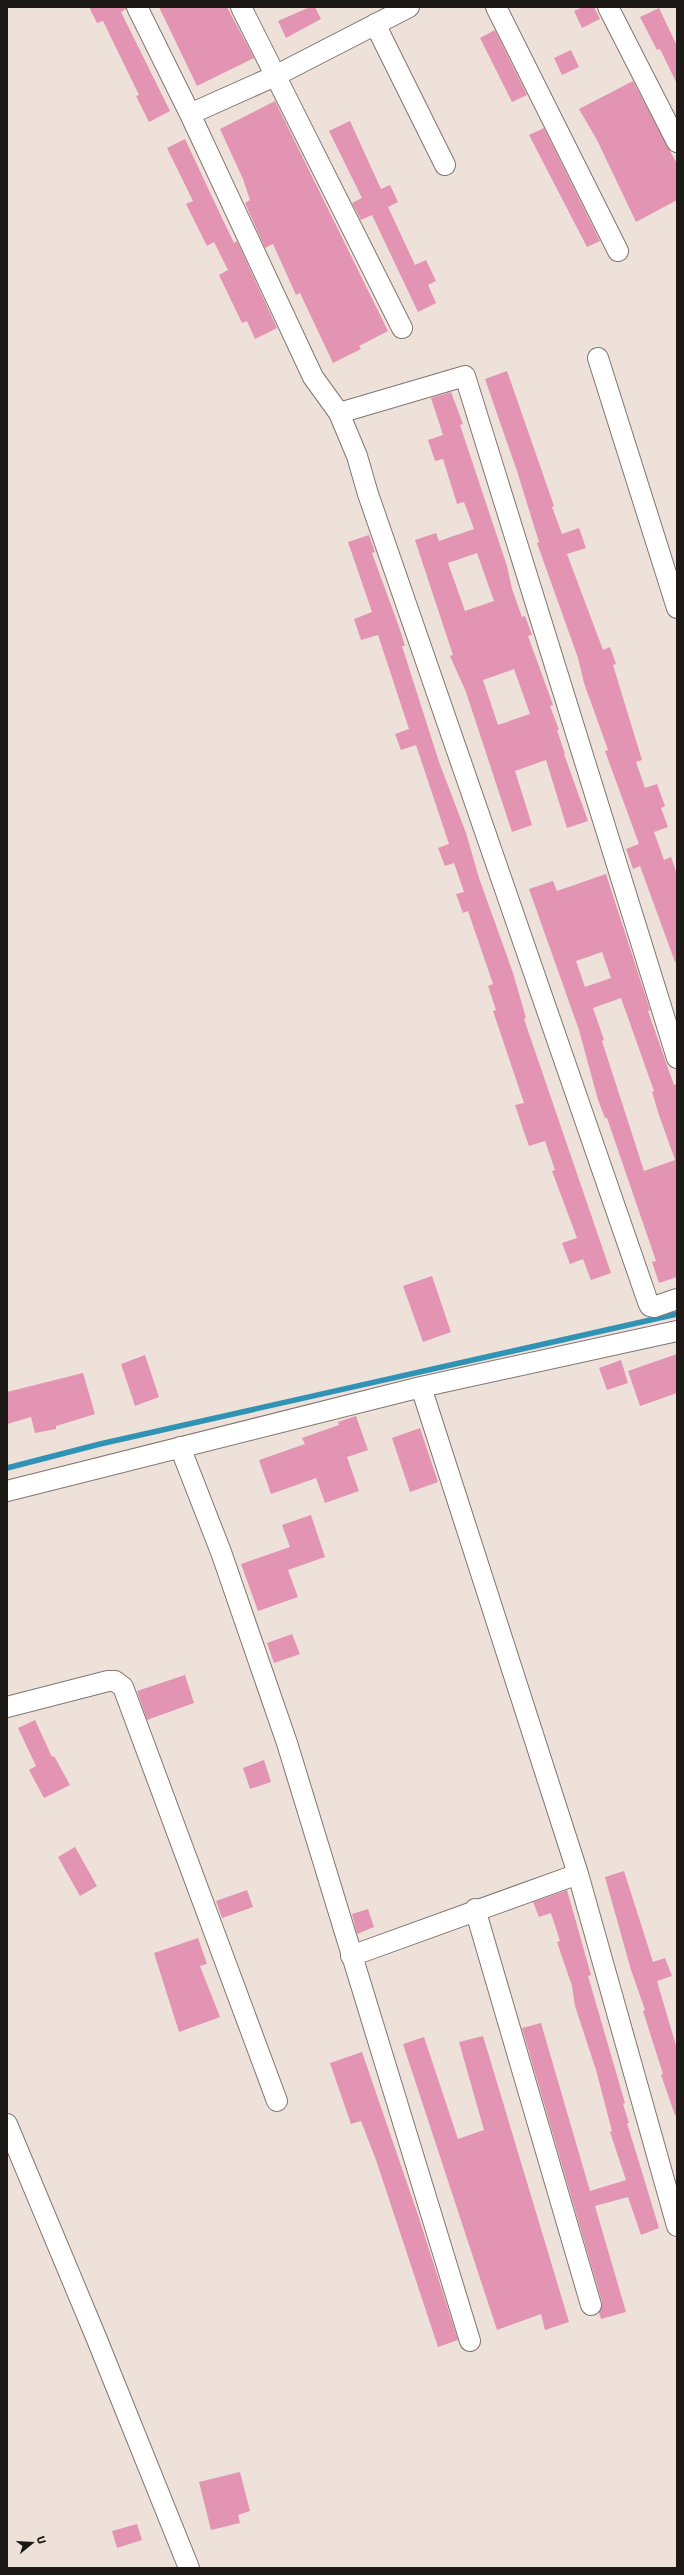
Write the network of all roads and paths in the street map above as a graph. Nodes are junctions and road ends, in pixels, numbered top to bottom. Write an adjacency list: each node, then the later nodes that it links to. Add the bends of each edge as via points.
1 (137, 7): 8 (street)
2 (241, 7): 7 (street)
3 (409, 7): 6 (street)
4 (496, 7): 11 (street)
5 (608, 7): 9 (street)
6 (375, 24): 7 (street); 10 (street)
7 (275, 76): 8 (street); 12 (street)
8 (190, 114): 14 (street, via 313,377)
9 (677, 142)
10 (445, 165)
11 (618, 251)
12 (402, 328)
13 (598, 358): 15 (street)
14 (339, 413): 16 (street, via 465,376); 17 (street, via 357,456 370,502 648,1302 654,1307)
15 (677, 608)
16 (677, 1058)
17 (677, 1299)
18 (677, 1331): 19 (street)
19 (421, 1387): 20 (street); 23 (street)
20 (180, 1447): 21 (street); 25 (street, via 287,1743)
21 (7, 1491)
22 (7, 1706): 26 (street, via 108,1681 115,1681 123,1688)
23 (578, 1874): 24 (street); 28 (street)
24 (475, 1909): 25 (street); 29 (street)
25 (351, 1956): 30 (street)
26 (277, 2101)
27 (7, 2124): 31 (street)
28 (677, 2226)
29 (591, 2305)
30 (470, 2341)
31 (189, 2568)

